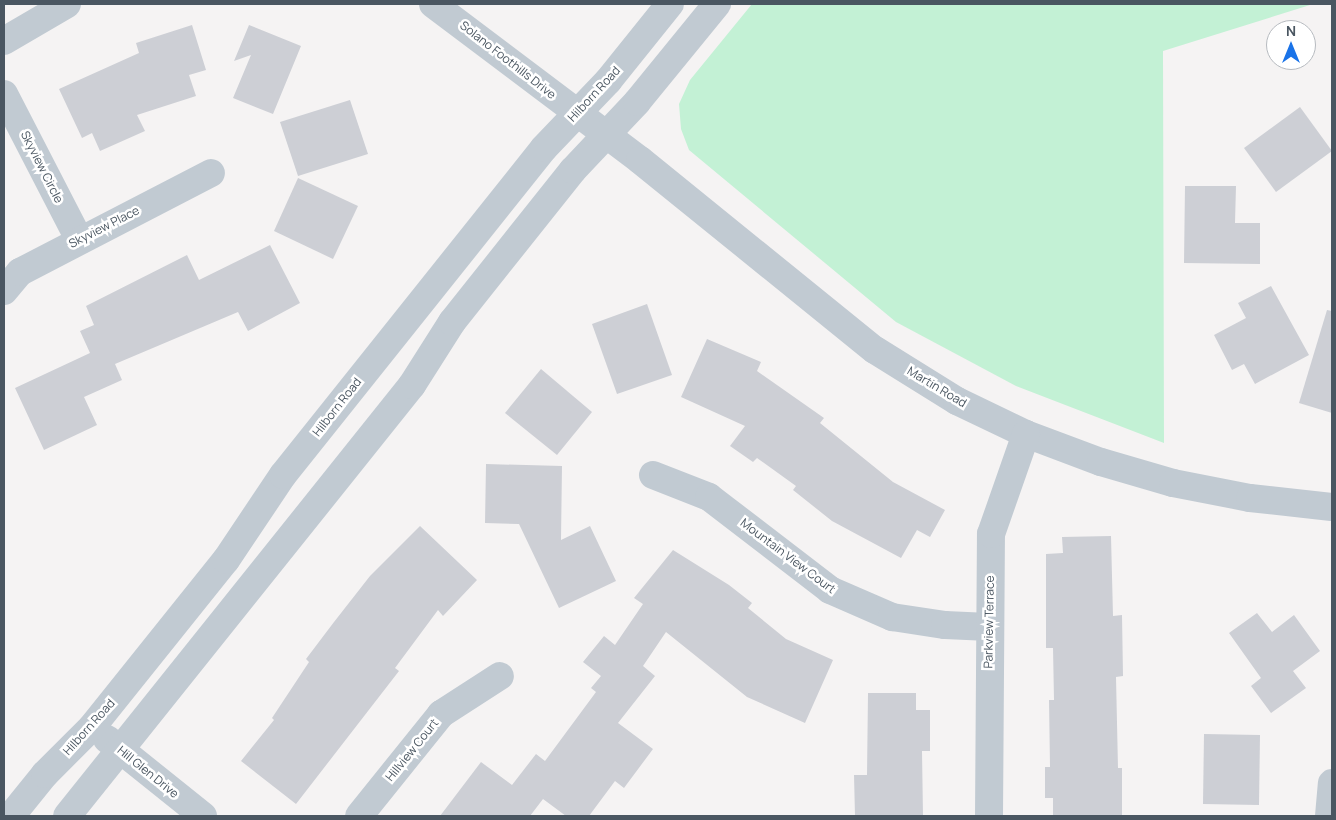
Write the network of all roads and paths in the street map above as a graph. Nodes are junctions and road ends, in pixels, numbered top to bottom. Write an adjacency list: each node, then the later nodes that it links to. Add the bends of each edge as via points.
1 (67, 4): 5 (street)
2 (433, 4): 7 (street, Solano Foothills Drive)
3 (670, 4): 7 (street, Hilborn Road, via 608,81)
4 (717, 4): 8 (street)
5 (4, 41)
6 (4, 94): 10 (street, Skyview Circle)
7 (577, 113): 8 (street, Solano Foothills Drive); 17 (street, Hilborn Road, via 544,148 307,444 226,560)
8 (606, 135): 12 (street, Martin Road, via 875,350 957,400); 18 (street, via 573,170 452,322 412,385)
9 (211, 173): 10 (street, Skyview Place)
10 (79, 239): 11 (street, Skyview Place, via 20,272)
11 (4, 290)
12 (1026, 434): 14 (street, Martin Road, via 1101,462 1173,483 1250,498); 15 (street, Parkview Terrace, via 991,534)
13 (653, 475): 15 (street, Mountain View Court, via 709,497 830,590 892,617 945,625)
14 (1332, 507)
15 (989, 627): 24 (street, Parkview Terrace)
16 (500, 676): 23 (street, Hillview Court, via 441,714)
17 (92, 727): 18 (street, Hill Glen Drive); 20 (street, Hilborn Road)
18 (121, 750): 21 (street); 22 (street, Hill Glen Drive)
19 (1332, 783): 25 (street)
20 (11, 816)
21 (67, 816)
22 (204, 816)
23 (359, 816)
24 (989, 816)
25 (1329, 816)

